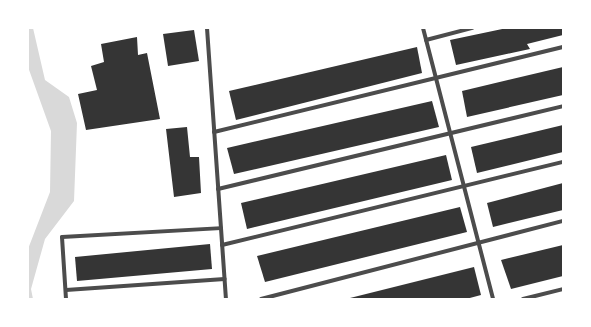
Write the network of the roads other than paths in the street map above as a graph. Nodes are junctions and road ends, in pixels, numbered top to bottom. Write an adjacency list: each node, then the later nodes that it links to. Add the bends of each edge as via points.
1 (207, 28): 8 (street)
2 (423, 28): 4 (street)
3 (472, 28): 4 (street)
4 (426, 40): 6 (street)
5 (563, 47): 6 (street)
6 (436, 78): 8 (street); 9 (street)
7 (563, 106): 9 (street)
8 (214, 132): 12 (street)
9 (450, 133): 11 (street); 12 (street)
10 (563, 162): 11 (street)
11 (464, 186): 15 (street); 22 (street)
12 (218, 189): 14 (street)
13 (563, 221): 21 (street)
14 (221, 228): 15 (street); 18 (street, via 62,237)
15 (222, 245): 16 (street)
16 (225, 279): 18 (street); 20 (street)
17 (563, 289): 23 (street)
18 (66, 290): 19 (street)
19 (66, 299)
20 (226, 299)
21 (261, 299)
22 (493, 299)
23 (523, 299)

